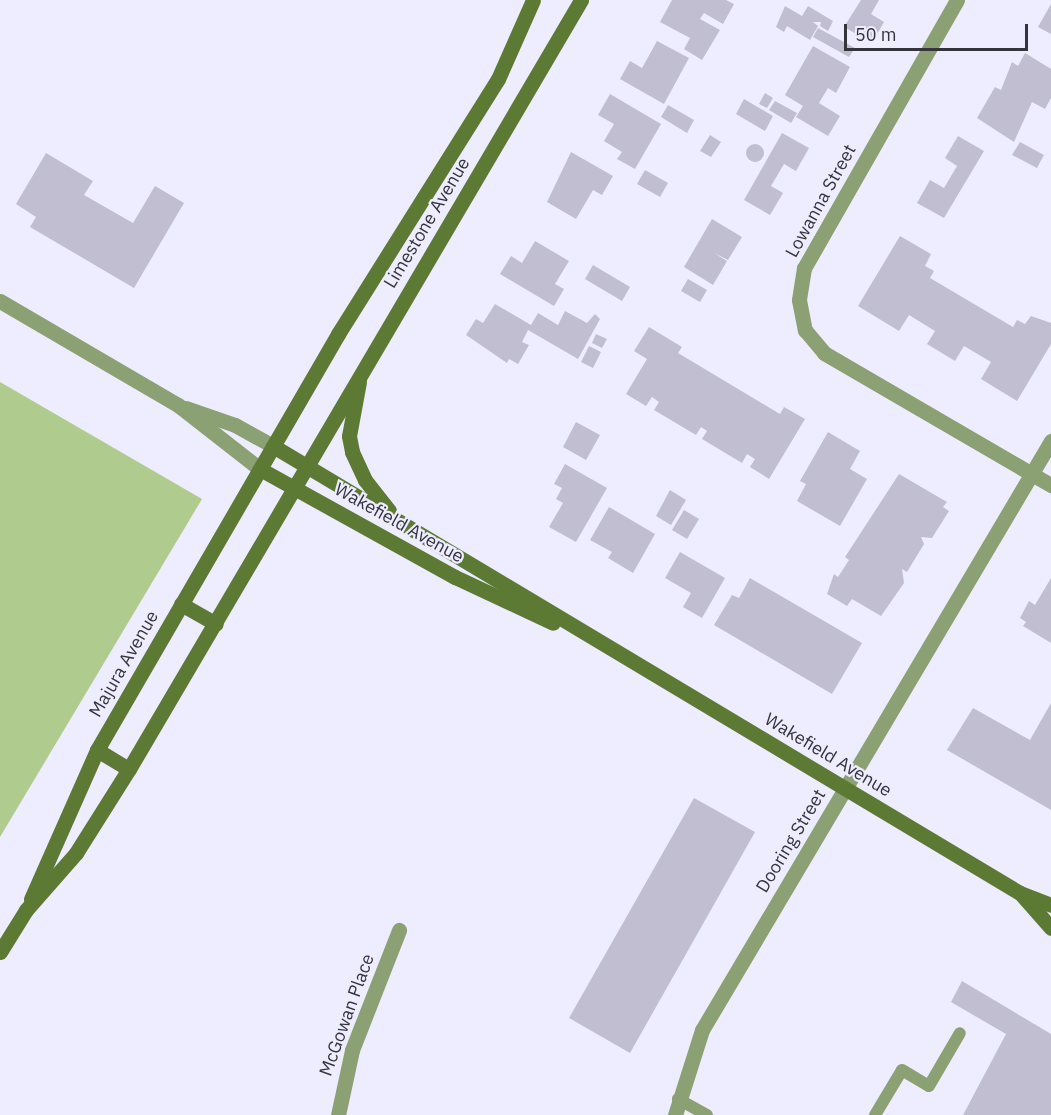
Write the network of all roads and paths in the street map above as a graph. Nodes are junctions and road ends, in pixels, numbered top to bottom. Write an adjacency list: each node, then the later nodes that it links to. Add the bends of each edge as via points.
1 (533, 0): 8 (main road, Limestone Avenue, via 498,78)
2 (581, 0): 5 (main road, Limestone Avenue)
3 (957, 0): 11 (street, Lowanna Street, via 804,268 799,300 805,330 824,352)
4 (0, 301): 6 (street, Wakefield Avenue)
5 (361, 373): 9 (main road, Limestone Avenue); 14 (main road, via 349,436 352,452 365,480)
6 (178, 405): 8 (street, Wakefield Avenue, via 235,424); 10 (street, Wakefield Avenue)
7 (1051, 441): 11 (street, Dooring Street)
8 (273, 446): 9 (main road, Wakefield Avenue); 10 (main road, Majura Avenue)
9 (305, 466): 13 (main road, Majura Avenue); 14 (main road, Wakefield Avenue)
10 (260, 469): 13 (main road, Wakefield Avenue); 15 (main road, Majura Avenue)
11 (1031, 473): 12 (street, Lowanna Street); 20 (street, Dooring Street)
12 (1051, 485)
13 (292, 487): 16 (main road, Majura Avenue); 17 (main road, Wakefield Avenue, via 455,577)
14 (397, 520): 17 (main road, Wakefield Avenue)
15 (181, 604): 16 (main road); 18 (main road, Majura Avenue)
16 (216, 624): 19 (main road, Majura Avenue)
17 (616, 652): 20 (main road, Wakefield Avenue)
18 (97, 750): 19 (main road); 23 (main road, Majura Avenue)
19 (129, 769): 23 (main road, Majura Avenue, via 75,853)
20 (845, 788): 21 (main road, Wakefield Avenue); 28 (street, Dooring Street, via 702,1030)
21 (1020, 893): 22 (main road, Wakefield Avenue); 24 (main road, Wakefield Avenue)
22 (1051, 905)
23 (27, 910): 26 (main road, Majura Avenue)
24 (1051, 928)
25 (399, 930): 29 (street, McGowan Place, via 352,1050)
26 (0, 952)
27 (960, 1033): 31 (lane, via 929,1086 902,1070)
28 (677, 1107): 30 (lane)
29 (338, 1115)
30 (707, 1115)
31 (875, 1115)

